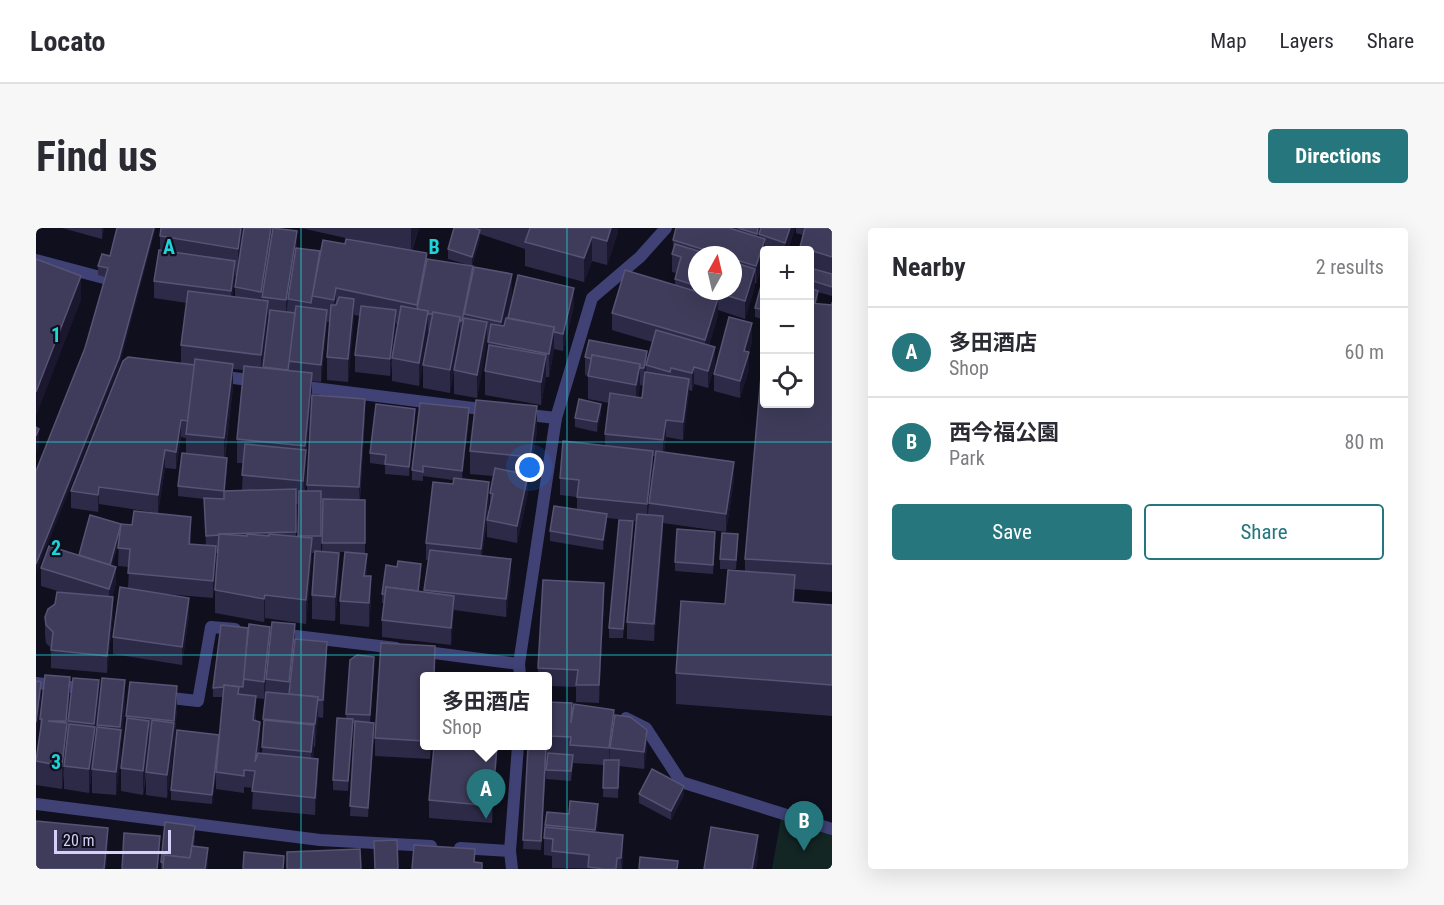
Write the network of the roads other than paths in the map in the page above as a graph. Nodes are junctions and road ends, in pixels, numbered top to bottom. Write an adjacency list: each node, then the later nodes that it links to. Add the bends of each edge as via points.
1 (666, 228): 5 (street, via 640,257 592,298)
2 (36, 260): 3 (street)
3 (120, 283)
4 (202, 374): 5 (street)
5 (556, 418): 8 (street)
6 (246, 631): 12 (street, via 211,627 198,701)
7 (269, 633): 8 (street)
8 (519, 663): 9 (street)
9 (520, 672)
10 (36, 683): 11 (street)
11 (105, 691)
12 (152, 696)
13 (614, 716): 16 (street, via 646,728 681,782)
14 (518, 750): 17 (street)
15 (36, 804): 17 (street, via 320,840)
16 (832, 829)
17 (510, 851): 18 (street)
18 (512, 869)

